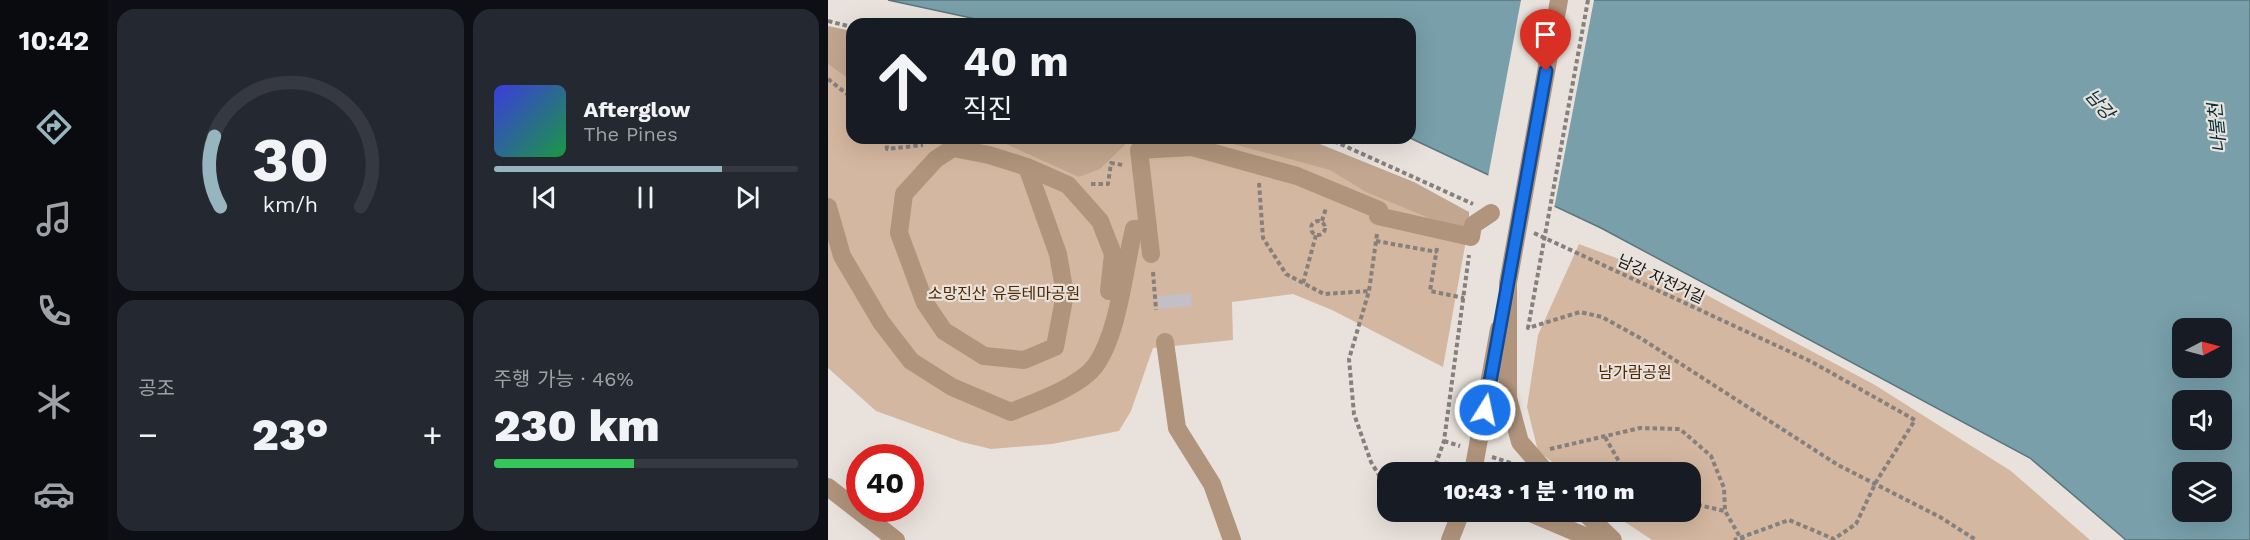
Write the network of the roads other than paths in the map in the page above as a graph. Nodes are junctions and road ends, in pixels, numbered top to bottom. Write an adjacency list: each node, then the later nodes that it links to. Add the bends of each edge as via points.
1 (1559, 0): 7 (street)
2 (1027, 167): 2 (street, via 1058,254 1065,294 1055,347 1024,360 984,356 944,331 925,303 899,232 904,194 936,159 953,148); 9 (street, via 1068,186 1100,221 1113,254)
3 (828, 207): 9 (street, via 842,256 881,322 911,361 952,387 1011,412 1062,391)
4 (1491, 213): 5 (street, via 1473,225 1471,237 1379,213 1297,176 1192,147 1139,150)
5 (1148, 228): 6 (street); 9 (street, via 1134,229 1117,312)
6 (1151, 254)
7 (1508, 283): 10 (street); 11 (street, via 1508,398 1520,442)
8 (1165, 342): 17 (street, via 1177,428 1212,484)
9 (1095, 367)
10 (1475, 462)
11 (1536, 462)
12 (828, 487): 16 (street)
13 (1457, 522): 18 (street)
14 (1552, 522): 19 (street)
15 (1594, 522): 20 (street)
16 (896, 540)
17 (1232, 540)
18 (1450, 540)
19 (1594, 540)
20 (1613, 540)

